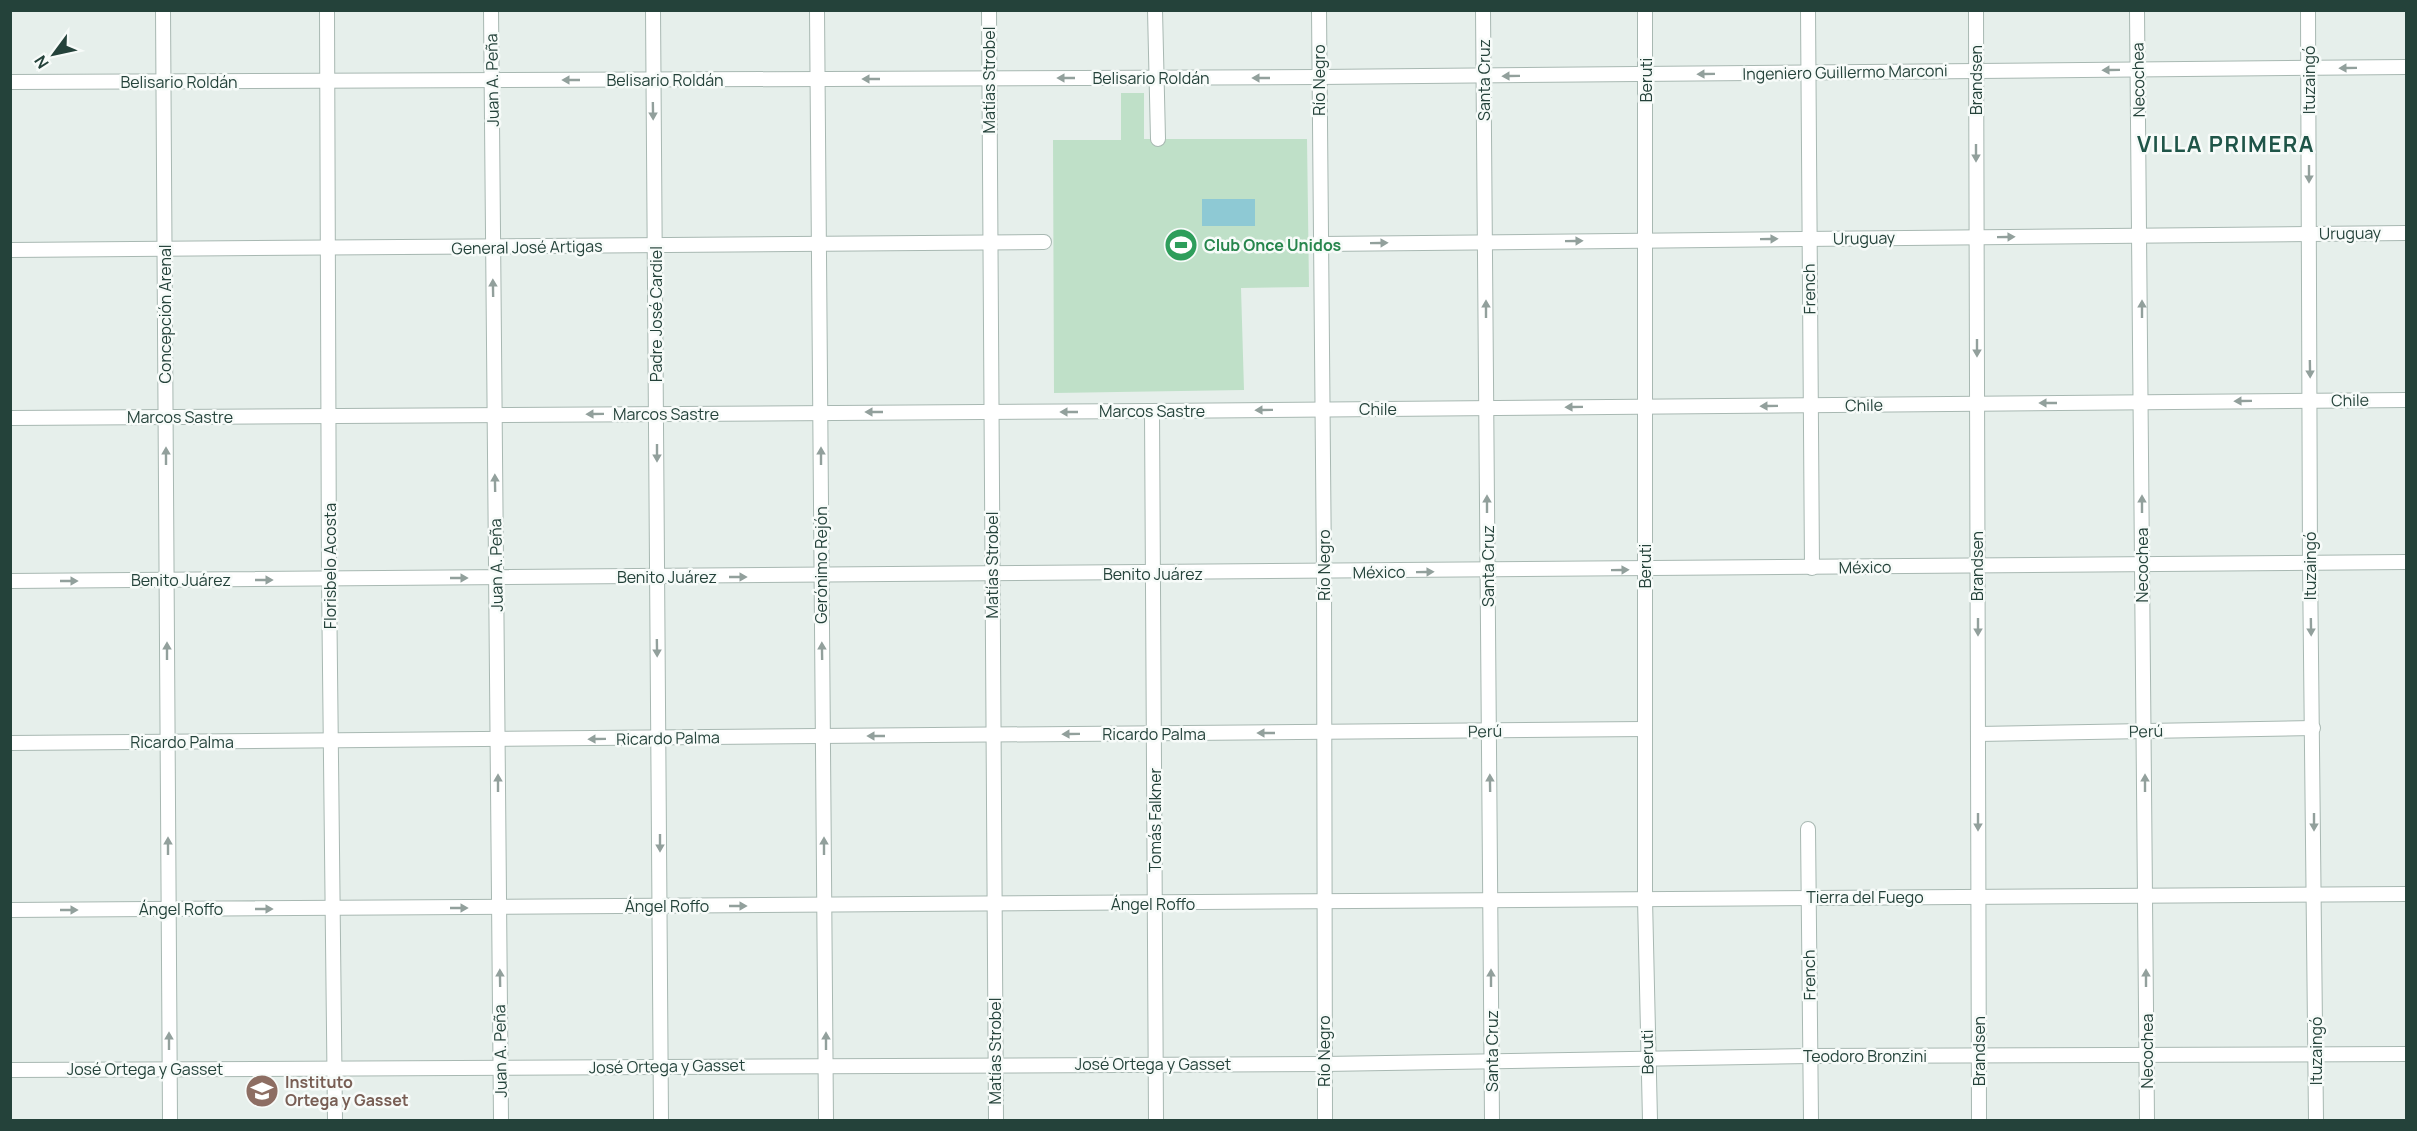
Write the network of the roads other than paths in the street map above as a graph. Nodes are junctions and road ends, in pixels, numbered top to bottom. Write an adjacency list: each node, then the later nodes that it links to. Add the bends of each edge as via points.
1 (163, 10): 30 (street, Concepción Arenal)
2 (327, 10): 27 (street, Florisbelo Acosta)
3 (491, 10): 28 (street, Juan A. Peña)
4 (653, 10): 26 (street, Padre José Cardiel)
5 (817, 10): 24 (street, Gerónimo Rejón)
6 (989, 10): 25 (street, Matías Strobel)
7 (1155, 10): 23 (street)
8 (1319, 10): 22 (street, Río Negro)
9 (1483, 10): 21 (street, Santa Cruz)
10 (1645, 10): 20 (street, Beruti)
11 (1808, 10): 19 (street, French)
12 (1976, 10): 18 (street, Brandsen)
13 (2137, 10): 17 (street, Necochea)
14 (2308, 10): 16 (street, Ituzaingó)
15 (2406, 67): 16 (street, Ingeniero Guillermo Marconi, one-way to 16)
16 (2310, 68): 17 (street, Ingeniero Guillermo Marconi); 33 (street, Ituzaingó, one-way to 33)
17 (2138, 69): 18 (street, Ingeniero Guillermo Marconi, one-way to 18); 34 (street, Necochea)
18 (1976, 71): 19 (street, Ingeniero Guillermo Marconi); 35 (street, Brandsen, one-way to 35)
19 (1809, 73): 20 (street, Ingeniero Guillermo Marconi, one-way to 20); 36 (street, French)
20 (1646, 74): 21 (street, Ingeniero Guillermo Marconi, one-way to 21); 37 (street, Beruti)
21 (1484, 76): 22 (street, Ingeniero Guillermo Marconi); 39 (street, Santa Cruz)
22 (1319, 77): 23 (street, Belisario Roldán, one-way to 23); 42 (street, Río Negro)
23 (1155, 78): 25 (street, Belisario Roldán, one-way to 25); 31 (street)
24 (817, 79): 25 (street, Belisario Roldán, one-way to 24); 26 (street, Belisario Roldán); 41 (street, Gerónimo Rejón)
25 (989, 79): 40 (street, Matías Strobel)
26 (653, 80): 28 (street, Belisario Roldán, one-way to 28); 43 (street, Padre José Cardiel, one-way to 43)
27 (328, 81): 28 (street, Belisario Roldán); 30 (street, Belisario Roldán); 45 (street, Florisbelo Acosta)
28 (492, 81): 44 (street, Juan A. Peña)
29 (10, 82): 30 (street, Belisario Roldán)
30 (163, 82): 46 (street, Concepción Arenal)
31 (1158, 139)
32 (2406, 233): 33 (street, Uruguay)
33 (2308, 234): 34 (street, Uruguay); 49 (street, Ituzaingó, one-way to 49)
34 (2140, 236): 35 (street, Uruguay, one-way to 34); 50 (street, Necochea, one-way to 34)
35 (1977, 237): 36 (street, Uruguay); 51 (street, Brandsen, one-way to 51)
36 (1808, 239): 37 (street, Uruguay, one-way to 36); 52 (street, French)
37 (1646, 240): 39 (street, Uruguay, one-way to 37); 53 (street, Beruti)
38 (1044, 242): 40 (street, General José Artigas)
39 (1485, 242): 42 (street, Uruguay, one-way to 39); 54 (street, Santa Cruz, one-way to 39)
40 (990, 243): 41 (street, General José Artigas); 57 (street, Matías Strobel)
41 (820, 244): 43 (street, General José Artigas); 58 (street, Gerónimo Rejón)
42 (1321, 244): 55 (street, Río Negro)
43 (656, 245): 44 (street, General José Artigas); 59 (street, Padre José Cardiel)
44 (493, 247): 45 (street, General José Artigas); 60 (street, Juan A. Peña, one-way to 44)
45 (329, 248): 46 (street, General José Artigas); 61 (street, Florisbelo Acosta)
46 (164, 249): 47 (street, General José Artigas); 62 (street, Concepción Arenal)
47 (10, 250)
48 (2406, 400): 49 (street, Chile)
49 (2311, 401): 50 (street, Chile, one-way to 50); 65 (street, Ituzaingó)
50 (2142, 402): 51 (street, Chile, one-way to 51); 66 (street, Necochea, one-way to 50)
51 (1977, 404): 52 (street, Chile); 67 (street, Brandsen)
52 (1810, 405): 53 (street, Chile, one-way to 53); 68 (street, French)
53 (1646, 407): 54 (street, Chile, one-way to 54); 69 (street, Beruti)
54 (1486, 408): 55 (street, Chile); 70 (street, Santa Cruz, one-way to 54)
55 (1322, 410): 56 (street, Marcos Sastre, one-way to 56); 71 (street, Río Negro)
56 (1152, 411): 57 (street, Marcos Sastre, one-way to 57); 72 (street, Tomás Falkner)
57 (992, 412): 58 (street, Marcos Sastre, one-way to 58); 73 (street, Matías Strobel)
58 (821, 413): 59 (street, Marcos Sastre); 74 (street, Gerónimo Rejón, one-way to 58)
59 (657, 414): 60 (street, Marcos Sastre, one-way to 60); 75 (street, Padre José Cardiel, one-way to 75)
60 (495, 415): 61 (street, Marcos Sastre); 76 (street, Juan A. Peña, one-way to 60)
61 (330, 416): 62 (street, Marcos Sastre); 77 (street, Florisbelo Acosta)
62 (165, 417): 63 (street, Marcos Sastre); 78 (street, Concepción Arenal, one-way to 62)
63 (10, 418)
64 (2406, 562): 65 (street, México)
65 (2310, 563): 66 (street, México); 80 (street, Ituzaingó, one-way to 80)
66 (2141, 565): 67 (street, México); 83 (street, Necochea)
67 (1977, 566): 68 (street, México); 86 (street, Brandsen, one-way to 86)
68 (1812, 568): 69 (street, México)
69 (1645, 570): 70 (street, México, one-way to 69); 81 (street, Beruti)
70 (1488, 571): 71 (street, México, one-way to 70); 82 (street, Santa Cruz)
71 (1324, 573): 72 (street, Benito Juárez); 84 (street, Río Negro)
72 (1153, 574): 73 (street, Benito Juárez); 85 (street, Tomás Falkner)
73 (993, 575): 74 (street, Benito Juárez); 87 (street, Matías Strobel)
74 (820, 576): 75 (street, Benito Juárez, one-way to 74); 88 (street, Gerónimo Rejón, one-way to 74)
75 (656, 577): 76 (street, Benito Juárez); 89 (street, Padre José Cardiel, one-way to 89)
76 (496, 578): 77 (street, Benito Juárez, one-way to 76); 90 (street, Juan A. Peña)
77 (329, 579): 78 (street, Benito Juárez, one-way to 77); 91 (street, Florisbelo Acosta)
78 (166, 580): 79 (street, Benito Juárez, one-way to 78); 92 (street, Concepción Arenal, one-way to 78)
79 (10, 581)
80 (2313, 728): 83 (street, Perú); 95 (street, Ituzaingó, one-way to 95)
81 (1645, 729): 82 (street, Perú); 100 (street, Beruti)
82 (1489, 730): 84 (street, Perú); 101 (street, Santa Cruz, one-way to 82)
83 (2145, 731): 86 (street, Perú); 97 (street, Necochea, one-way to 83)
84 (1325, 732): 85 (street, Ricardo Palma, one-way to 85); 102 (street, Río Negro)
85 (1154, 734): 87 (street, Ricardo Palma, one-way to 87); 104 (street, Tomás Falkner)
86 (1978, 734): 98 (street, Brandsen, one-way to 98)
87 (993, 735): 88 (street, Ricardo Palma, one-way to 88); 103 (street, Matías Strobel)
88 (824, 736): 89 (street, Ricardo Palma); 105 (street, Gerónimo Rejón, one-way to 88)
89 (659, 738): 90 (street, Ricardo Palma, one-way to 90); 106 (street, Padre José Cardiel, one-way to 106)
90 (498, 740): 91 (street, Ricardo Palma); 108 (street, Juan A. Peña, one-way to 90)
91 (332, 741): 92 (street, Ricardo Palma); 107 (street, Florisbelo Acosta)
92 (168, 742): 93 (street, Ricardo Palma); 109 (street, Concepción Arenal, one-way to 92)
93 (10, 743)
94 (1808, 829): 99 (street, French)
95 (2314, 894): 96 (street, Tierra del Fuego); 97 (street, Tierra del Fuego); 111 (street, Ituzaingó)
96 (2406, 894)
97 (2146, 895): 98 (street, Tierra del Fuego); 114 (street, Necochea, one-way to 97)
98 (1978, 896): 99 (street, Tierra del Fuego); 113 (street, Brandsen)
99 (1808, 898): 100 (street, Tierra del Fuego); 115 (street, French)
100 (1645, 899): 101 (street, Tierra del Fuego); 116 (street, Beruti)
101 (1491, 900): 102 (street, Tierra del Fuego); 117 (street, Santa Cruz, one-way to 101)
102 (1324, 903): 104 (street, Ángel Roffo); 120 (street, Río Negro)
103 (994, 904): 104 (street, Ángel Roffo); 105 (street, Ángel Roffo); 118 (street, Matías Strobel)
104 (1155, 904): 119 (street, Tomás Falkner)
105 (825, 905): 106 (street, Ángel Roffo, one-way to 105); 121 (street, Gerónimo Rejón, one-way to 105)
106 (660, 906): 108 (street, Ángel Roffo); 122 (street, Padre José Cardiel)
107 (334, 908): 108 (street, Ángel Roffo, one-way to 108); 109 (street, Ángel Roffo, one-way to 107); 123 (street, Florisbelo Acosta)
108 (499, 908): 124 (street, Juan A. Peña, one-way to 108)
109 (169, 909): 110 (street, Ángel Roffo, one-way to 109); 125 (street, Concepción Arenal, one-way to 109)
110 (10, 910)
111 (2316, 1054): 112 (street, Teodoro Bronzini); 114 (street, Teodoro Bronzini); 140 (street, Ituzaingó)
112 (2406, 1054)
113 (1979, 1055): 114 (street, Teodoro Bronzini); 115 (street, Teodoro Bronzini); 138 (street, Brandsen)
114 (2146, 1055): 139 (street, Necochea)
115 (1810, 1056): 116 (street, Teodoro Bronzini); 137 (street, French)
116 (1647, 1059): 117 (street, Teodoro Bronzini); 136 (street, Beruti)
117 (1492, 1060): 120 (street, Teodoro Bronzini); 135 (street, Santa Cruz)
118 (995, 1064): 119 (street, José Ortega y Gasset); 121 (street, José Ortega y Gasset); 132 (street, Matías Strobel)
119 (1156, 1064): 120 (street, José Ortega y Gasset); 133 (street, Tomás Falkner)
120 (1324, 1064): 134 (street, Río Negro)
121 (826, 1065): 122 (street, José Ortega y Gasset); 131 (street, Gerónimo Rejón)
122 (661, 1066): 124 (street, José Ortega y Gasset); 130 (street, Padre José Cardiel)
123 (335, 1068): 124 (street, José Ortega y Gasset); 125 (street, José Ortega y Gasset); 128 (street, Florisbelo Acosta)
124 (501, 1068): 129 (street, Juan A. Peña)
125 (170, 1069): 126 (street, José Ortega y Gasset); 127 (street, Concepción Arenal)
126 (10, 1070)
127 (170, 1120)
128 (335, 1120)
129 (501, 1120)
130 (662, 1120)
131 (826, 1120)
132 (996, 1120)
133 (1156, 1120)
134 (1325, 1120)
135 (1492, 1120)
136 (1650, 1120)
137 (1811, 1120)
138 (1979, 1120)
139 (2147, 1120)
140 (2316, 1120)

